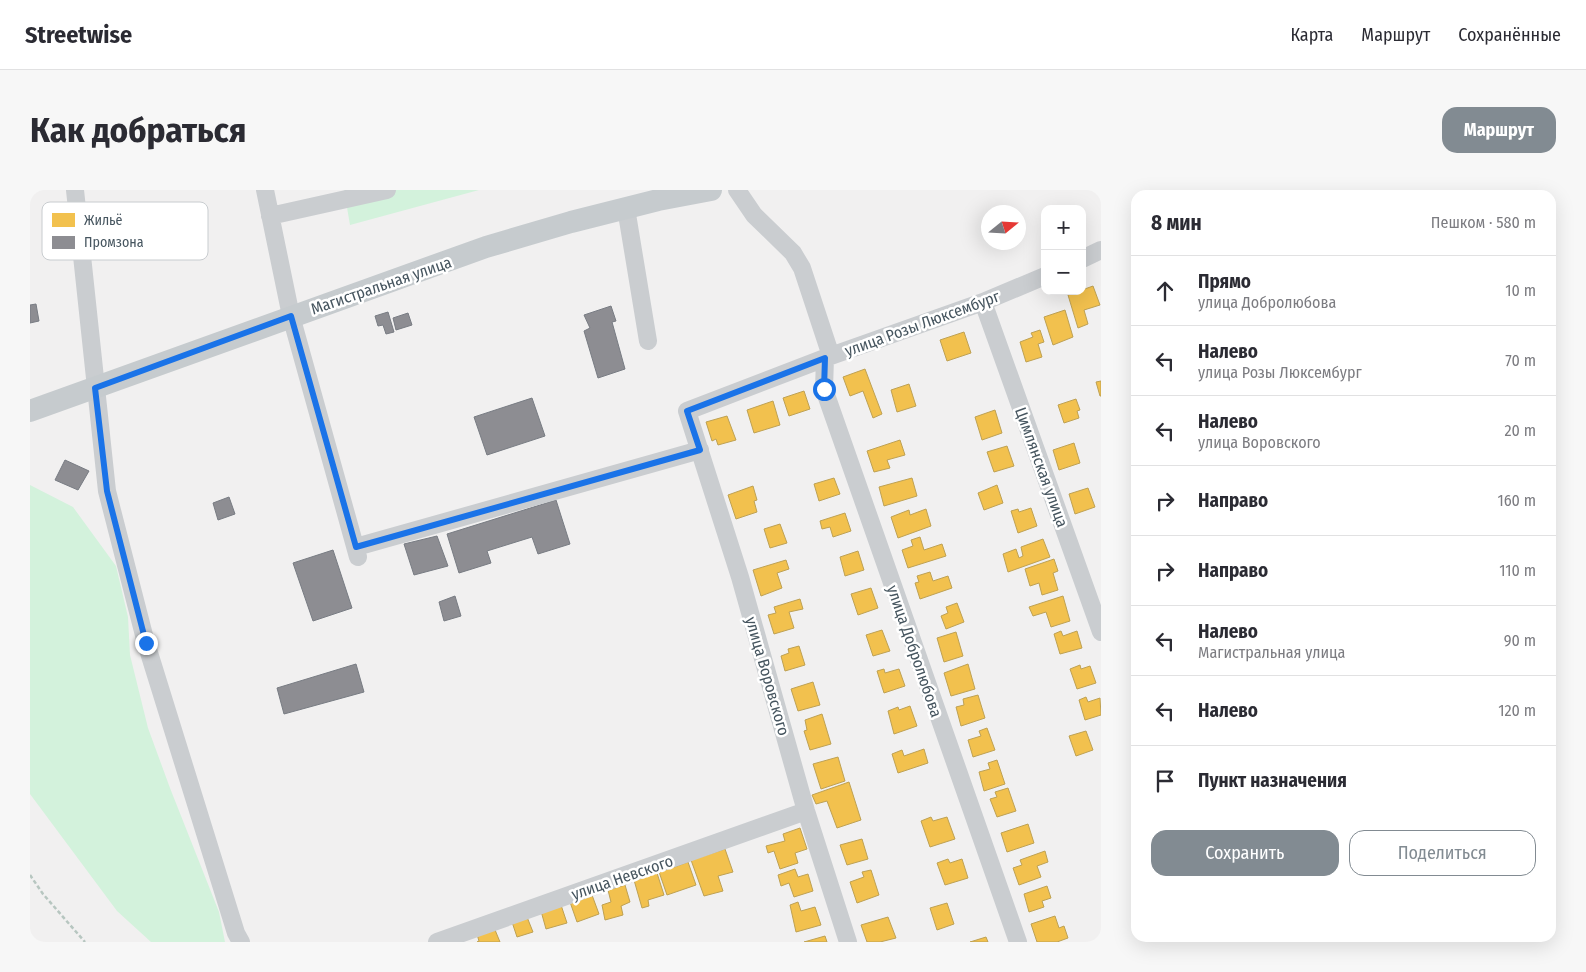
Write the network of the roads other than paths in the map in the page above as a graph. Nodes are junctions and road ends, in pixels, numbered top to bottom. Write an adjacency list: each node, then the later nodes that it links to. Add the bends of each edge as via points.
1 (265, 190): 7 (street)
2 (388, 190): 7 (street)
3 (710, 190): 5 (main road, Магистральная улица)
4 (737, 190): 15 (street, via 754,215 793,253 802,268)
5 (650, 196): 6 (main road, Магистральная улица)
6 (626, 208): 13 (main road, Магистральная улица, via 486,248); 14 (street)
7 (270, 216): 13 (street)
8 (1100, 252): 9 (street)
9 (1086, 257)
10 (82, 260): 16 (street)
11 (1041, 278): 12 (street, улица Розы Люксембург)
12 (983, 302): 15 (street, улица Розы Люксембург); 20 (street, Цимлянская улица)
13 (291, 316): 16 (main road, Магистральная улица); 19 (street, via 357,552)
14 (648, 341)
15 (828, 357): 18 (street, улица Розы Люксембург); 25 (street, улица Добролюбова, via 824,389)
16 (95, 388): 17 (main road, Магистральная улица); 22 (street, via 107,491 146,643)
17 (30, 411)
18 (687, 411): 19 (street, улица Воровского)
19 (700, 450): 21 (street, улица Воровского, via 740,577)
20 (1101, 632)
21 (806, 812): 23 (street, улица Невского); 24 (street, улица Воровского)
22 (241, 942)
23 (437, 942)
24 (848, 942)
25 (1018, 942)

